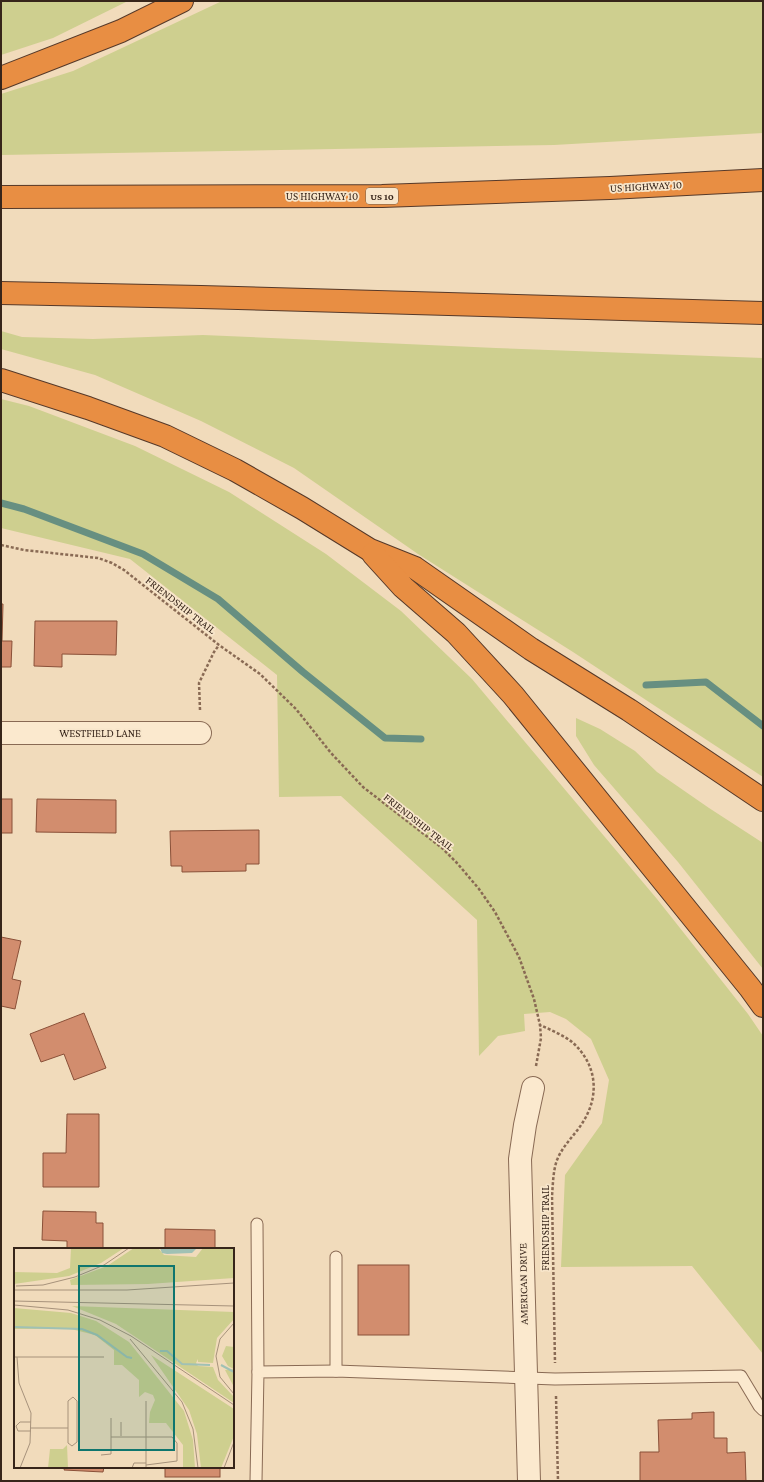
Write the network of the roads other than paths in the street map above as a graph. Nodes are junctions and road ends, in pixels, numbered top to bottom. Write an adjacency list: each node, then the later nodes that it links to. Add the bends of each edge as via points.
1 (182, 1): 2 (highway, via 121,31)
2 (1, 78)
3 (763, 180): 4 (highway, US HIGHWAY 10 / US 10, via 382,196)
4 (1, 197)
5 (1, 293): 6 (highway)
6 (763, 312)
7 (1, 380): 8 (highway, via 165,436 235,470)
8 (370, 550): 11 (highway, via 415,568 531,649 629,710); 12 (highway, via 403,586 456,633 513,695)
9 (1, 733): 10 (street, WESTFIELD LANE)
10 (200, 733)
11 (763, 800)
12 (763, 1006)
13 (533, 1088): 18 (street, AMERICAN DRIVE, via 524,1125 520,1159)
14 (257, 1224): 17 (lane)
15 (336, 1257): 16 (lane)
16 (336, 1371): 17 (lane); 18 (lane)
17 (258, 1372): 20 (lane)
18 (525, 1379): 19 (lane, via 741,1376); 21 (street, AMERICAN DRIVE)
19 (763, 1410)
20 (256, 1481)
21 (529, 1481)

